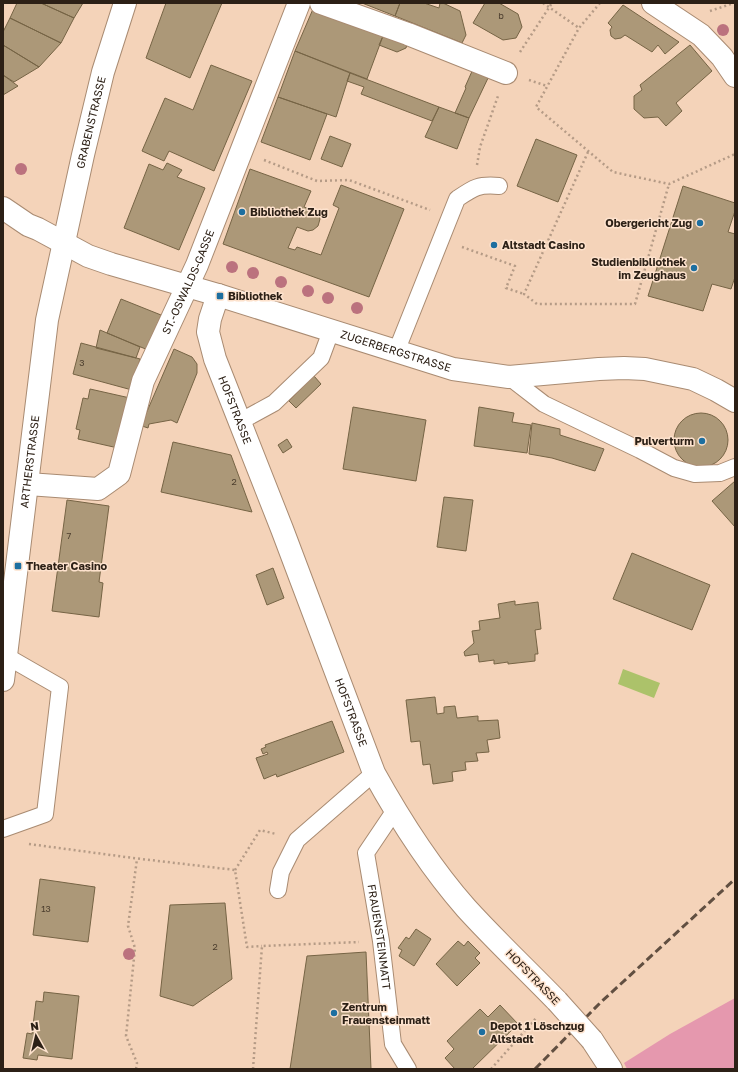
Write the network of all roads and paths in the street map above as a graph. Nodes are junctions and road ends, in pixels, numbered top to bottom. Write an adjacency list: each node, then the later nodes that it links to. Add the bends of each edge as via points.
1 (125, 3): 17 (street, GRABENSTRASSE, via 103,72)
2 (299, 3): 10 (street, ST.-OSWALDS-GASSE)
3 (321, 3): 8 (street)
4 (543, 3): 7 (path)
5 (600, 3): 7 (path)
6 (653, 3): 9 (street, via 701,35 722,57)
7 (579, 28): 11 (path, via 536,107)
8 (506, 73)
9 (735, 76)
10 (242, 150): 16 (path, via 317,181 349,180); 19 (street, ST.-OSWALDS-GASSE)
11 (588, 152): 13 (path, via 613,172); 21 (path)
12 (735, 154): 13 (path)
13 (669, 184): 21 (path, via 635,304 537,304)
14 (499, 186): 16 (lane, via 473,188 457,199)
15 (3, 208): 17 (street, ZUGERBERGSTRASSE, via 28,225)
16 (450, 217): 23 (lane)
17 (63, 243): 19 (street, ZUGERBERGSTRASSE, via 111,264); 28 (street, ARTHERSTRASSE, via 47,320)
18 (471, 250): 21 (path, via 515,266 506,288)
19 (188, 286): 20 (street, ZUGERBERGSTRASSE); 28 (street, ST.-OSWALDS-GASSE, via 143,381 119,474 98,489)
20 (218, 294): 22 (street, ZUGERBERGSTRASSE); 26 (street, HOFSTRASSE, via 208,332 215,359)
21 (524, 294)
22 (331, 331): 23 (street, ZUGERBERGSTRASSE); 26 (lane, via 321,358 274,402)
23 (396, 352): 24 (street, ZUGERBERGSTRASSE, via 453,369)
24 (509, 377): 25 (street, ZUGERBERGSTRASSE, via 599,369 645,369 692,379); 27 (lane, via 544,404 674,468 695,474 720,473)
25 (735, 401)
26 (240, 421): 31 (street, HOFSTRASSE)
27 (735, 467)
28 (28, 484): 29 (street, ARTHERSTRASSE)
29 (6, 656): 30 (street, ARTHERSTRASSE); 33 (lane, via 60,687 45,814)
30 (3, 680)
31 (374, 773): 32 (street, HOFSTRASSE); 34 (lane)
32 (395, 810): 39 (lane, FRAUENSTEINMATT, via 366,853); 46 (street, HOFSTRASSE, bridge, via 425,855 466,908 592,1040)
33 (3, 829)
34 (297, 840): 37 (path, via 260,830); 38 (lane, via 281,872)
35 (27, 844): 36 (path)
36 (137, 859): 37 (path); 42 (path, via 128,926 135,948 126,1036 137,1063)
37 (235, 870): 40 (path, via 247,947)
38 (278, 890)
39 (380, 941): 40 (path); 44 (lane, FRAUENSTEINMATT, via 393,1044)
40 (262, 946): 43 (path)
41 (532, 1022): 45 (path)
42 (136, 1069)
43 (253, 1069)
44 (408, 1069)
45 (491, 1069)
46 (611, 1069)

